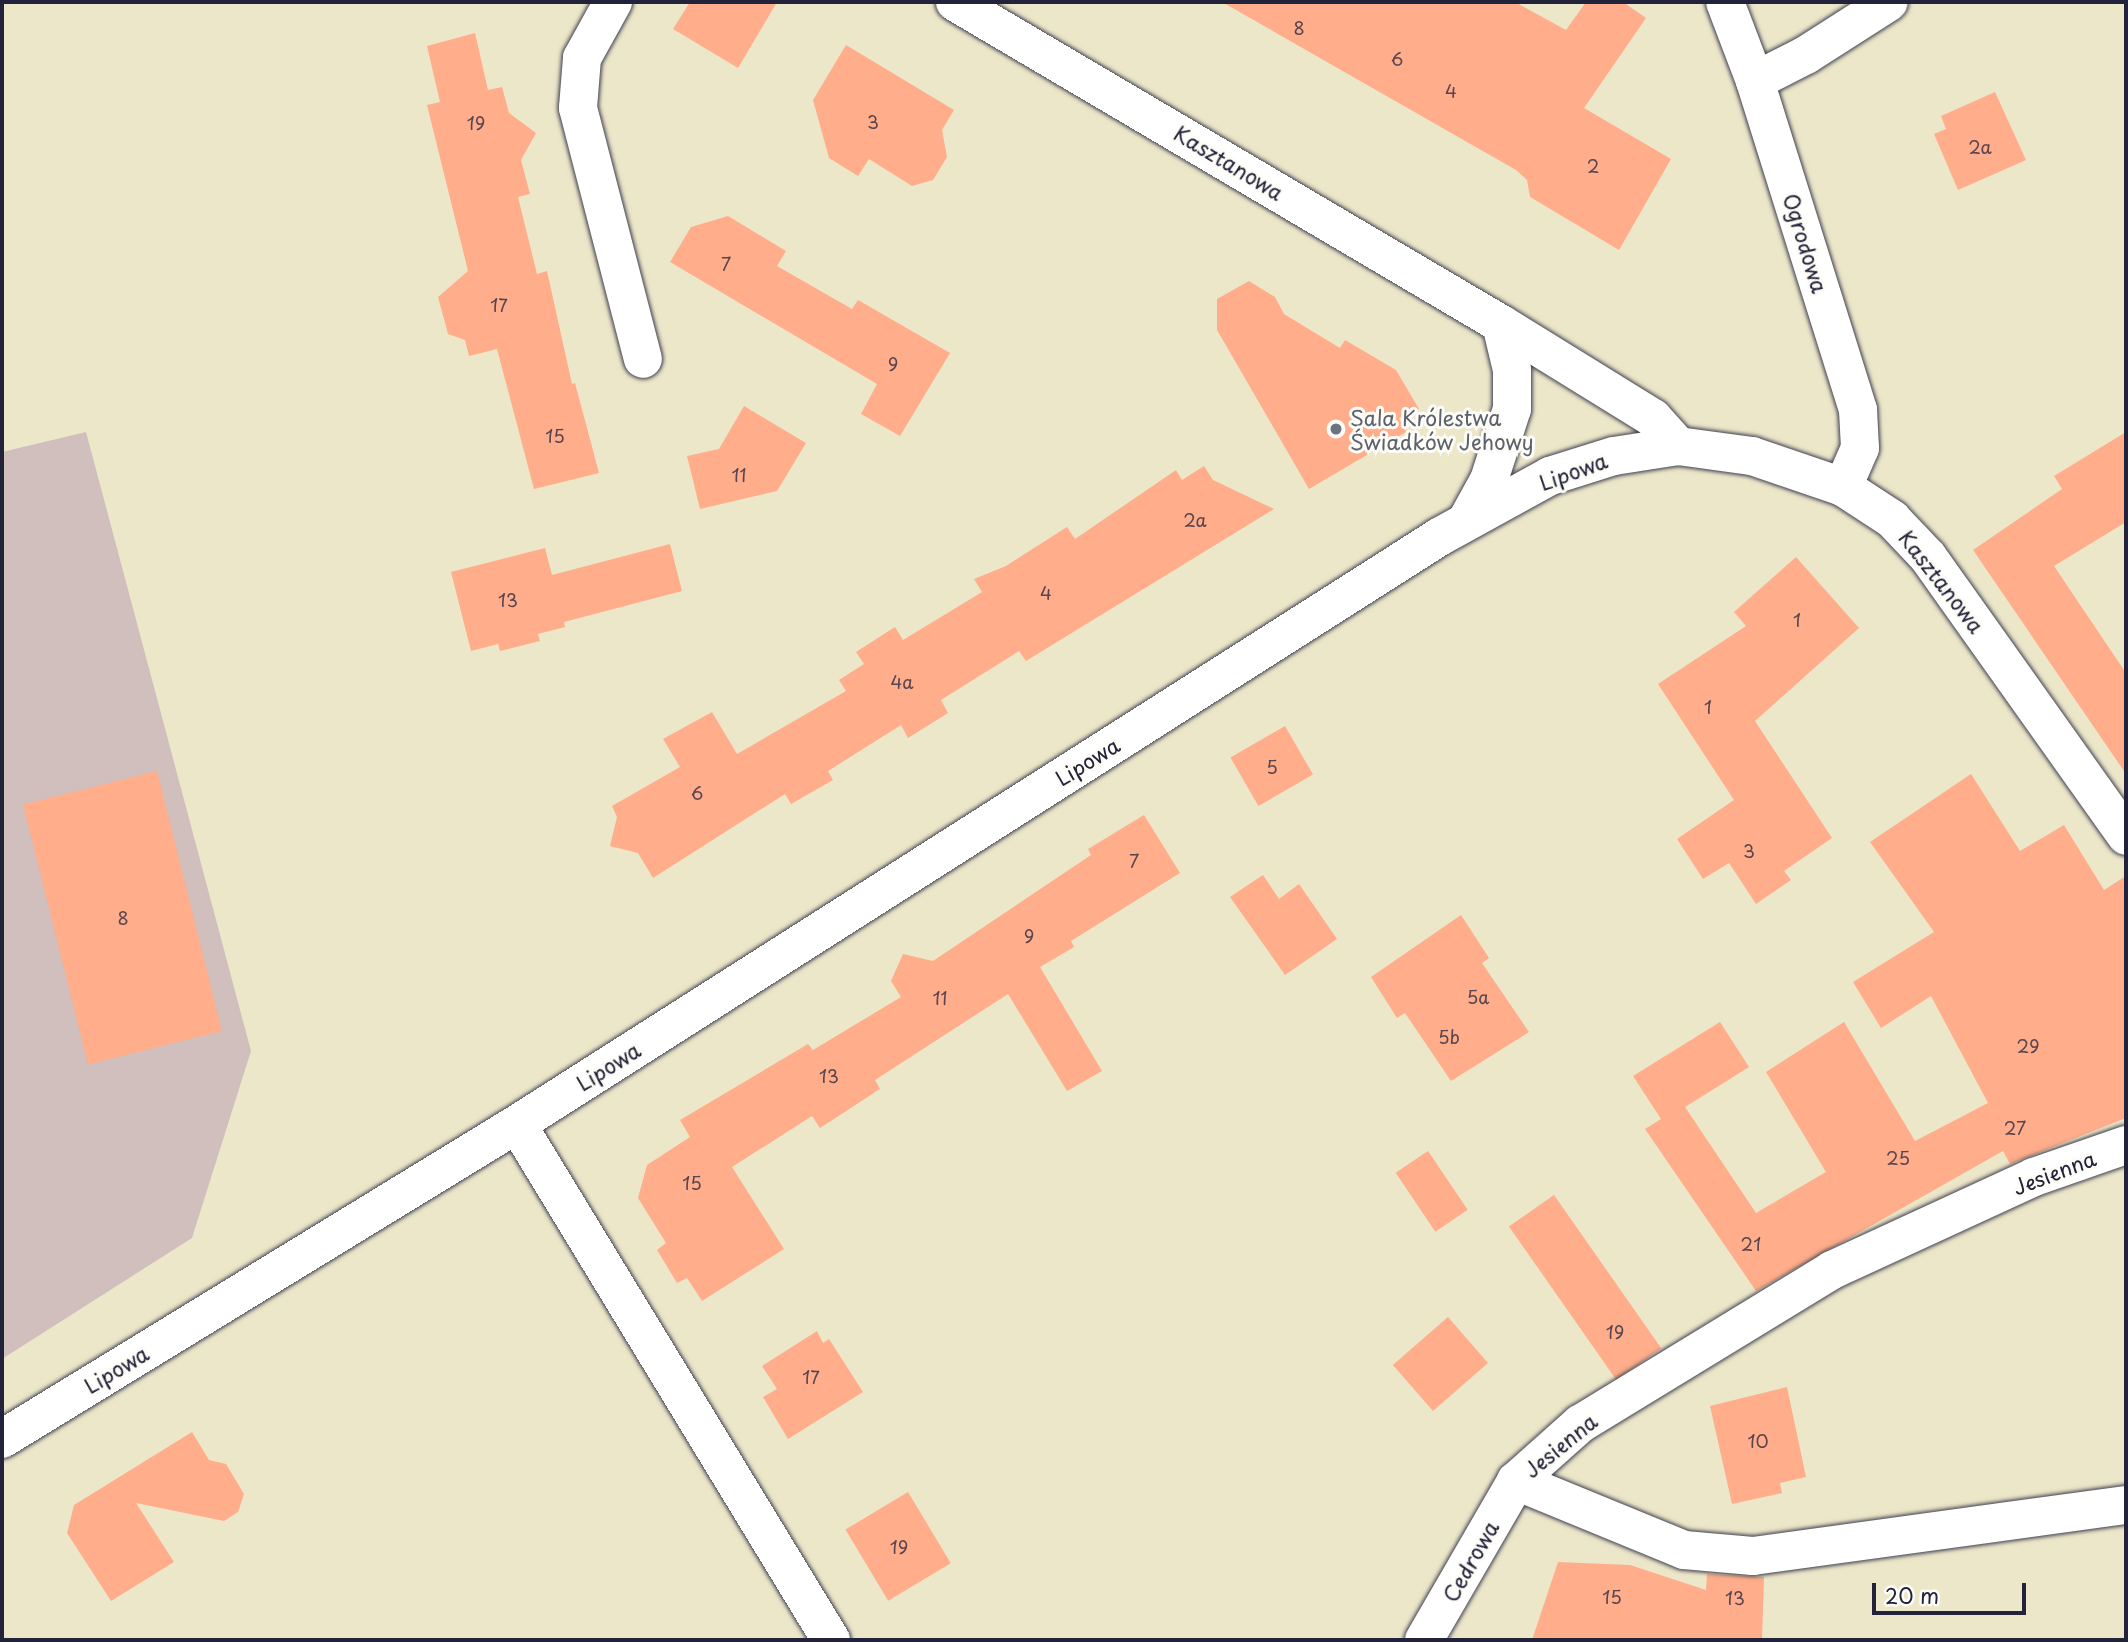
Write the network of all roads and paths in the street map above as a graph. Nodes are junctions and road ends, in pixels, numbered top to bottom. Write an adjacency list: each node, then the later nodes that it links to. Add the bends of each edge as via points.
1 (613, 2): 7 (street, via 582,58 578,108)
2 (955, 2): 6 (street, Kasztanowa)
3 (1725, 2): 5 (street, Ogrodowa)
4 (1889, 2): 5 (street, via 1806,55)
5 (1755, 81): 9 (street, Ogrodowa, via 1858,410 1860,448)
6 (1501, 324): 8 (street, Kasztanowa, via 1653,418); 10 (street, via 1512,370 1512,409 1489,480)
7 (643, 359)
8 (1678, 446): 9 (street, Kasztanowa, via 1752,456); 10 (street, Lipowa, via 1614,456 1550,476)
9 (1843, 487): 11 (street, Kasztanowa, via 1892,519 1928,557)
10 (1467, 520): 12 (street, Lipowa)
11 (2126, 836)
12 (517, 1124): 14 (street, Lipowa); 17 (street)
13 (2126, 1146): 15 (street, Jesienna, via 2034,1177 1832,1270 1580,1424)
14 (2, 1439)
15 (1516, 1481): 16 (street, Jesienna, via 1684,1550 1753,1556); 18 (street, Cedrowa)
16 (2126, 1505)
17 (831, 1640)
18 (1424, 1640)

